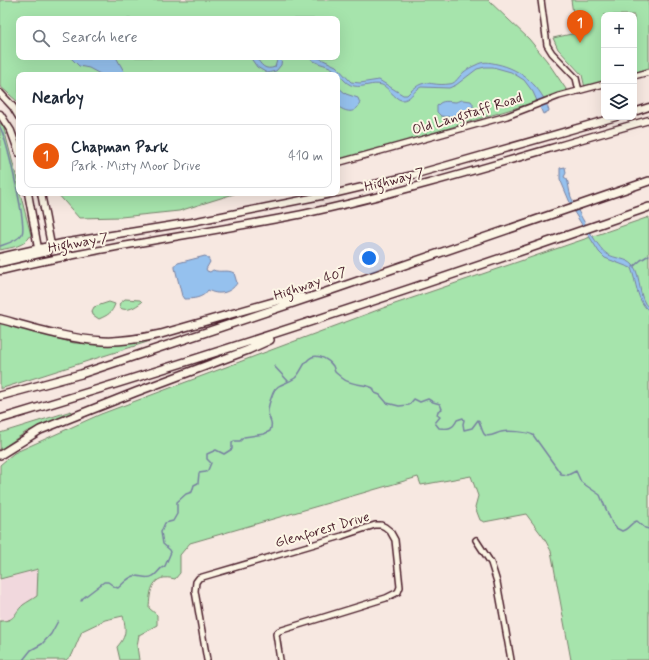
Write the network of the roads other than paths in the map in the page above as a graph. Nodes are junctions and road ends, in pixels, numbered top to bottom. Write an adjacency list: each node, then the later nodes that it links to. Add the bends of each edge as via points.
1 (541, 0): 5 (street, via 547,45 576,78)
2 (649, 72): 3 (street)
3 (637, 75)
4 (601, 85): 5 (street, Old Langstaff Road)
5 (579, 91): 14 (street, Old Langstaff Road, via 507,116)
6 (0, 93): 9 (main road)
7 (649, 108): 8 (main road)
8 (637, 111)
9 (16, 112)
10 (0, 114): 13 (main road)
11 (606, 120): 16 (main road, Highway 7, via 413,175)
12 (649, 120): 25 (main road, Highway 7, via 418,186 304,213)
13 (16, 145)
14 (340, 162)
15 (649, 181): 28 (highway, Highway 407)
16 (340, 192)
17 (29, 196): 22 (main road)
18 (42, 196): 21 (main road)
19 (323, 196): 21 (main road, Highway 7, via 192,222)
20 (649, 207): 30 (highway)
21 (51, 245): 22 (main road, Highway 7); 23 (main road, via 48,252)
22 (38, 248): 23 (main road); 24 (main road, Highway 7)
23 (42, 254): 25 (main road); 26 (main road)
24 (0, 257)
25 (48, 260): 27 (main road, Highway 7)
26 (0, 263)
27 (0, 271)
28 (320, 294): 29 (highway, via 280,300 161,334 104,341 73,337); 31 (highway, Highway 407, via 81,374)
29 (0, 319)
30 (306, 324): 32 (highway); 33 (highway, via 248,350 40,430)
31 (0, 396)
32 (0, 419)
33 (0, 455)
34 (476, 540): 37 (street, via 491,563 497,582)
35 (206, 660): 36 (street, Glenforest Drive, via 195,591 199,578 375,525 385,527 395,540 400,587 398,592 279,631 275,639)
36 (280, 660)
37 (511, 660)

